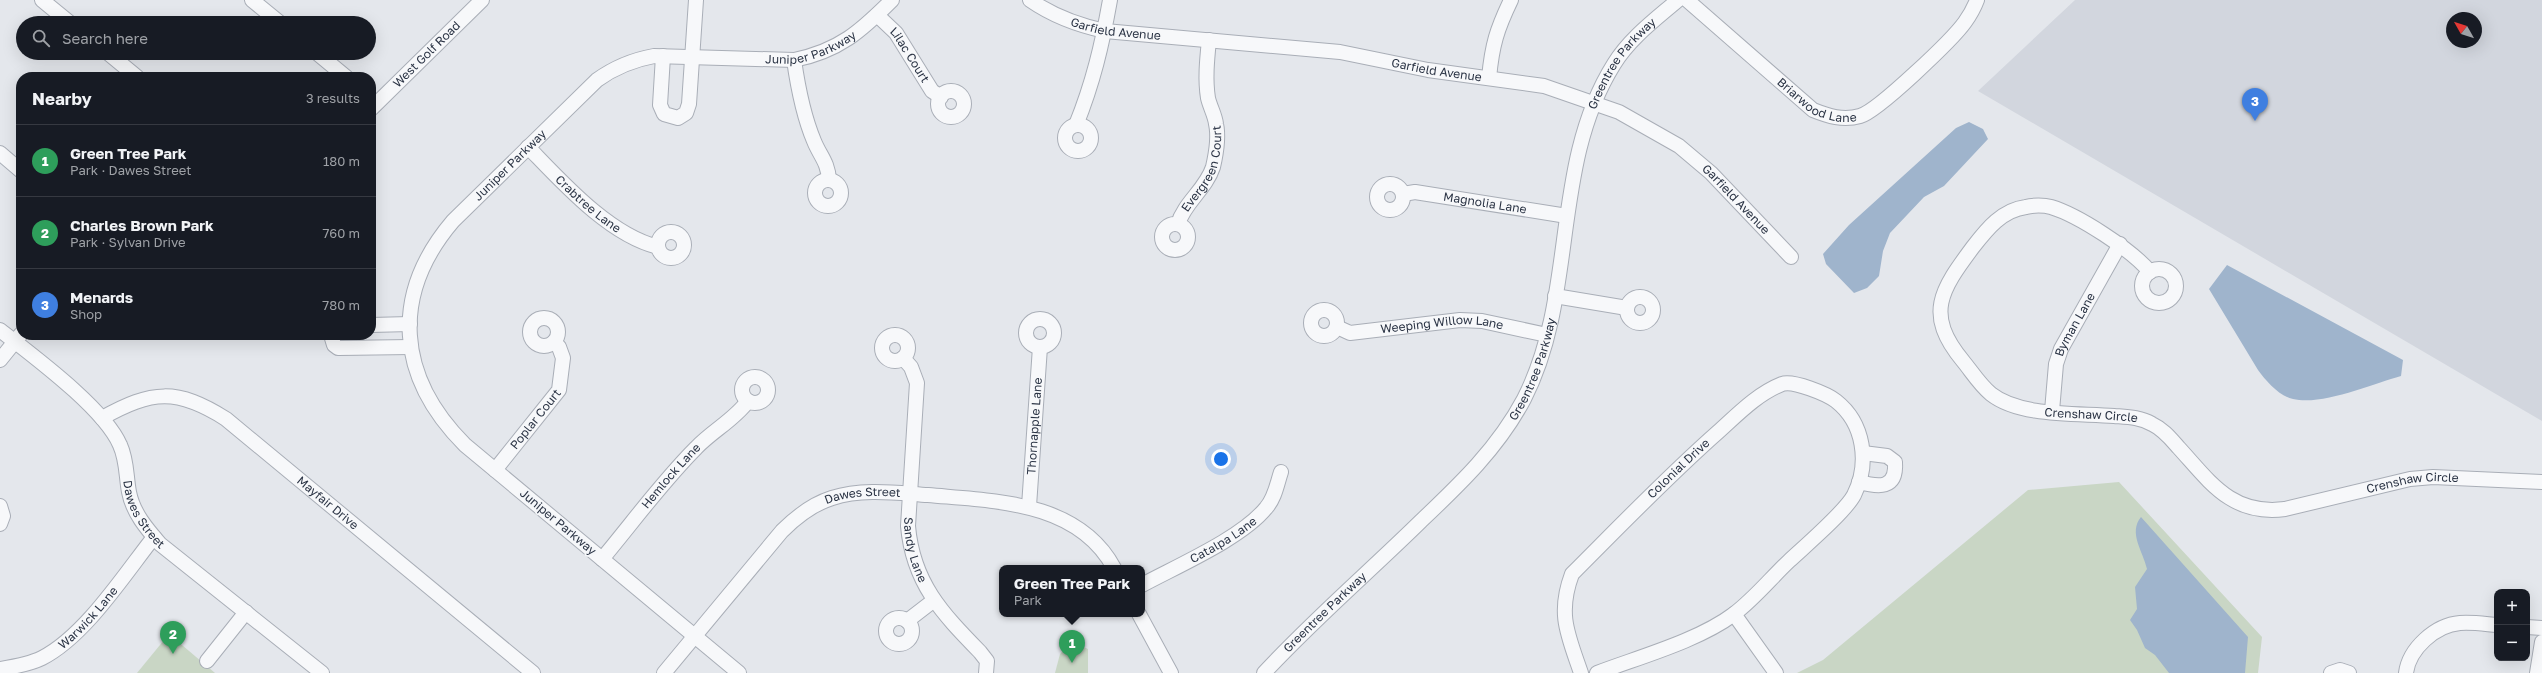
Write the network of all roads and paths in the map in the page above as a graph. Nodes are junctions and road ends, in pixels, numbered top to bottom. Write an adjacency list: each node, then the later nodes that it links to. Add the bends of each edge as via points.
1 (42, 0): 13 (street)
2 (252, 0): 14 (street)
3 (482, 0): 26 (street, West Golf Road)
4 (696, 0): 18 (street)
5 (892, 0): 12 (street, Juniper Parkway)
6 (1030, 0): 15 (street, Garfield Avenue, via 1079,26)
7 (1110, 0): 15 (street)
8 (1511, 0): 24 (street, via 1497,28)
9 (1678, 0): 27 (street, Greentree Parkway, via 1639,34 1615,62)
10 (1687, 0): 11 (street, Briarwood Lane, via 1813,110 1830,117 1847,118 1872,111 1887,99 1965,23)
11 (1976, 0)
12 (877, 15): 21 (street, Juniper Parkway, via 848,40 831,50); 25 (street, Lilac Court, via 896,32 932,91)
13 (61, 16)
14 (271, 16)
15 (1105, 31): 16 (street, Garfield Avenue); 28 (street, via 1092,85)
16 (1209, 40): 24 (street, Garfield Avenue, via 1340,52 1428,70); 35 (street, Evergreen Court, via 1206,77 1208,99 1216,124 1217,143 1213,167)
17 (663, 56): 18 (street, Juniper Parkway); 18 (street, via 660,105 664,114 673,118 682,116 688,108); 29 (street, Juniper Parkway, via 636,59 613,69 597,80)
18 (691, 56): 21 (street, Juniper Parkway)
19 (117, 60): 22 (street)
20 (325, 60): 23 (street)
21 (794, 60): 32 (street, via 804,112 814,142 828,168)
22 (132, 72)
23 (340, 72)
24 (1489, 78): 27 (street, Garfield Avenue, via 1544,86)
25 (941, 96)
26 (376, 100)
27 (1593, 103): 34 (street, Greentree Parkway, via 1585,122 1574,168); 38 (street, Garfield Avenue, via 1647,126 1679,146 1711,173)
28 (1076, 125)
29 (528, 147): 37 (street, Crabtree Lane, via 559,179 616,227 646,244); 42 (street, Juniper Parkway, via 439,238 416,287)
30 (0, 153): 31 (street)
31 (16, 167)
32 (829, 180)
33 (1403, 194): 34 (street, Magnolia Lane, via 1415,192)
34 (1567, 216): 40 (street, Greentree Parkway)
35 (1178, 224)
36 (2120, 244): 39 (street, Crenshaw Circle, via 2132,252); 57 (street, Byman Lane, via 2061,349 2056,364); 57 (street, Crenshaw Circle, via 2050,207 2025,206 2010,211 1991,225 1950,278 1944,291 1940,313 1945,338 1991,394 2007,403 2027,409)
37 (658, 247)
38 (1791, 258)
39 (2150, 272)
40 (1555, 296): 41 (street); 46 (street, Greentree Parkway)
41 (1627, 308)
42 (410, 324): 43 (street); 52 (street, Juniper Parkway)
43 (376, 325)
44 (1337, 327): 46 (street, Weeping Willow Lane, via 1350,333 1475,320)
45 (0, 330): 47 (street, Dawes Street)
46 (1547, 335): 90 (street, Greentree Parkway, via 1539,364 1524,398 1491,451 1475,470)
47 (16, 337)
48 (16, 340): 55 (street)
49 (20, 340): 58 (street, Dawes Street)
50 (332, 340): 52 (street, via 338,348)
51 (554, 342): 60 (street, Poplar Court, via 563,358 559,390)
52 (411, 347): 60 (street, Juniper Parkway, via 423,390 434,410 465,445)
53 (1040, 347): 66 (street, Thornapple Lane)
54 (903, 358): 64 (street, Sandy Lane, via 911,367 917,383)
55 (0, 360)
56 (748, 401): 69 (street, Hemlock Lane, via 739,413 716,429 695,449)
57 (2052, 411): 63 (street, Crenshaw Circle, via 2143,419 2164,432 2220,492 2243,506 2268,511 2410,479 2447,477)
58 (102, 418): 68 (street, Dawes Street, via 120,444 127,466 132,499 143,525); 85 (street, Mayfair Drive, via 126,404 157,396 176,397 209,408 232,424)
59 (1863, 453): 62 (street, Colonial Drive); 62 (street, via 1887,456 1895,462 1896,472 1889,483 1880,486); 91 (street, Colonial Drive, via 1862,440 1856,424 1846,408 1832,397 1802,386 1784,383 1757,398 1684,462 1572,574 1564,594 1565,626)
60 (495, 470): 69 (street, Juniper Parkway)
61 (1281, 472): 71 (street, Catalpa Lane, via 1274,496 1267,508 1249,525)
62 (1859, 482): 74 (street, Colonial Drive, via 1853,496 1830,521)
63 (2542, 482)
64 (910, 494): 66 (street, Dawes Street); 72 (street, Sandy Lane, via 910,549 922,582); 80 (street, Dawes Street, via 855,493 832,498 797,517 782,531)
65 (0, 506): 67 (street, via 3,516)
66 (1029, 506): 70 (street, Dawes Street, via 1056,516 1081,532 1099,548)
67 (0, 524)
68 (154, 537): 73 (street, Dawes Street); 83 (street, Warwick Lane, via 74,635 41,659)
69 (602, 559): 80 (street, Juniper Parkway)
70 (1112, 565)
71 (1145, 583)
72 (933, 601): 76 (street); 88 (street, Sandy Lane, via 987,661)
73 (246, 612): 82 (street); 84 (street, Dawes Street)
74 (1734, 614): 92 (street, Colonial Drive, via 1691,637); 93 (street)
75 (1141, 617): 89 (street)
76 (907, 621)
77 (2494, 625): 96 (street, via 2458,623 2434,633 2419,645 2412,655)
78 (2530, 627): 79 (street)
79 (2542, 628)
80 (695, 636): 86 (street, Dawes Street); 87 (street, Juniper Parkway)
81 (2542, 642): 97 (street)
82 (206, 661)
83 (7, 670)
84 (322, 673)
85 (533, 673)
86 (664, 673)
87 (739, 673)
88 (986, 673)
89 (1171, 673)
90 (1264, 673)
91 (1581, 673)
92 (1596, 673)
93 (1776, 673)
94 (2331, 673): 95 (street, via 2340,670)
95 (2349, 673)
96 (2406, 673)
97 (2537, 673)

